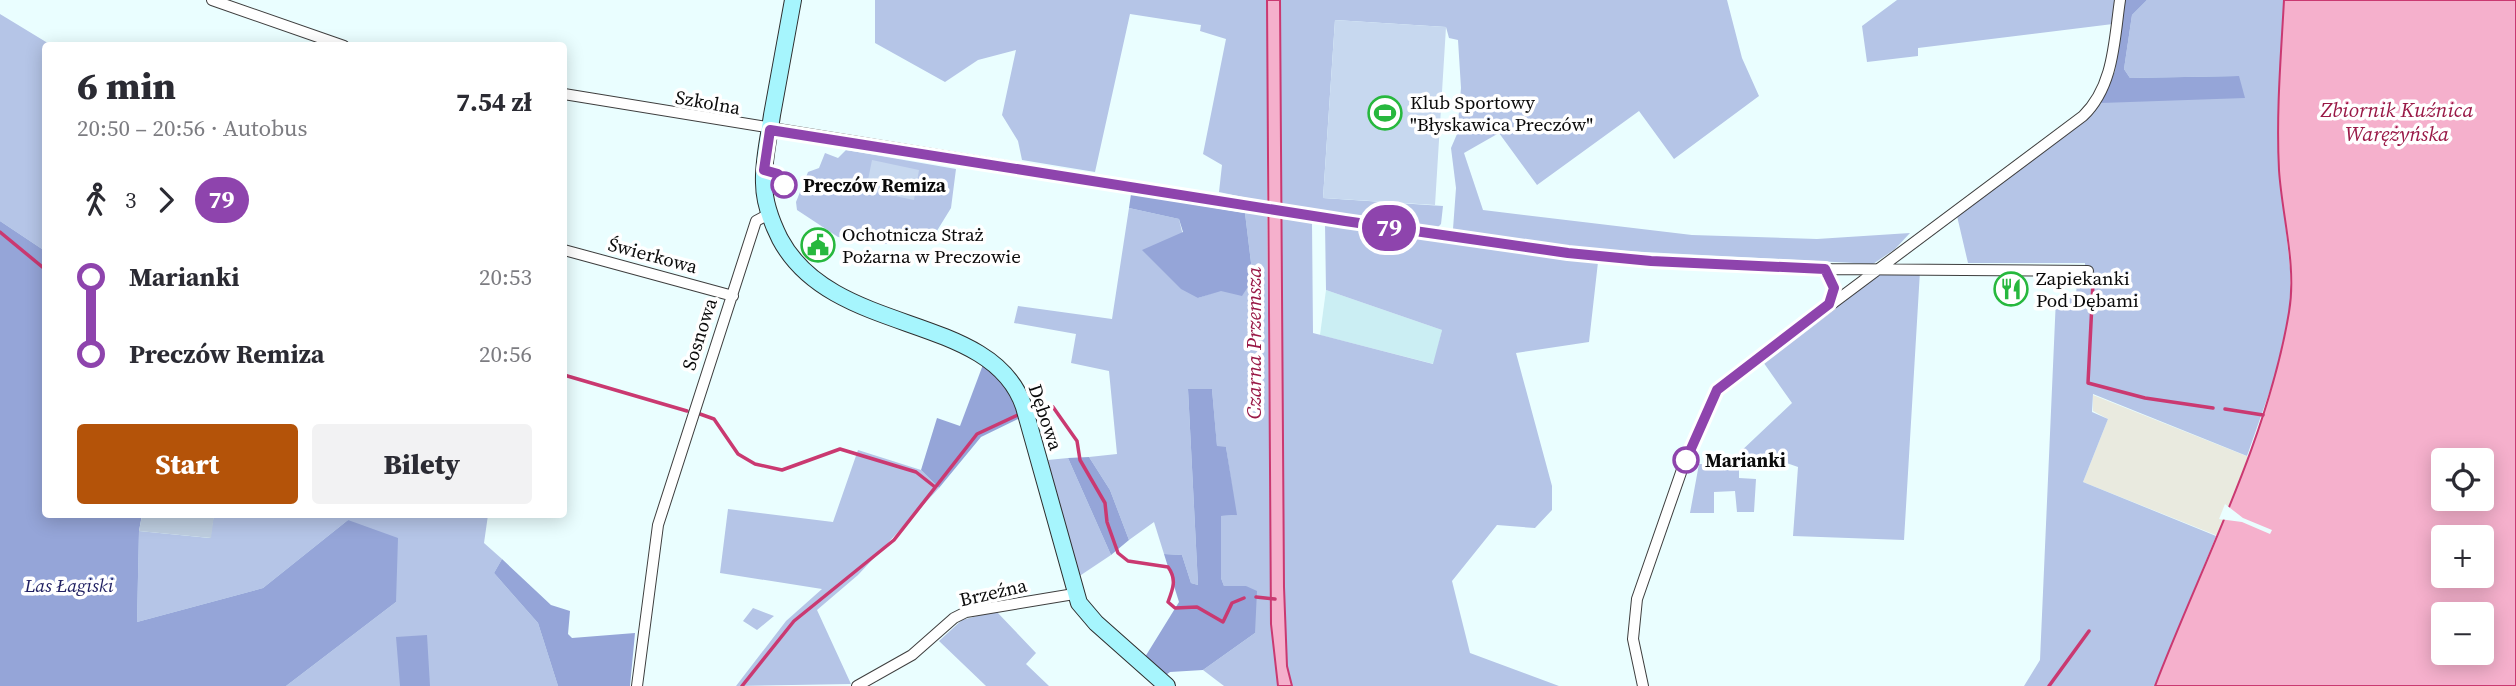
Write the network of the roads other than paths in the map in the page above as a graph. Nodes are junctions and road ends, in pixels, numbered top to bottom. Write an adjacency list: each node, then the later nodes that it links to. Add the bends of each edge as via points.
1 (212, 0): 4 (street)
2 (793, 0): 6 (street)
3 (2120, 0): 10 (street, via 2108,75 2096,104 2046,146)
4 (333, 42)
5 (567, 95): 6 (street, Szkolna)
6 (770, 130): 7 (street, via 764,185); 9 (street, Szkolna, via 1238,205 1604,257)
7 (769, 214): 12 (street, Sosnowa, via 756,221); 14 (street, Dębowa, via 792,257 829,292 977,351 1009,378 1024,407)
8 (567, 251): 12 (street, Świerkowa)
9 (1825, 269): 10 (street); 13 (street, via 1834,288)
10 (1875, 269): 11 (street); 13 (street)
11 (2088, 271)
12 (733, 296): 15 (street, Sosnowa, via 658,525)
13 (1829, 304): 18 (street, via 1712,398 1637,599 1633,639)
14 (1074, 594): 16 (street, Brzeźna, via 966,612 912,655); 17 (street, Dębowa, via 1096,623)
15 (637, 686)
16 (856, 686)
17 (1167, 686)
18 (1643, 686)

